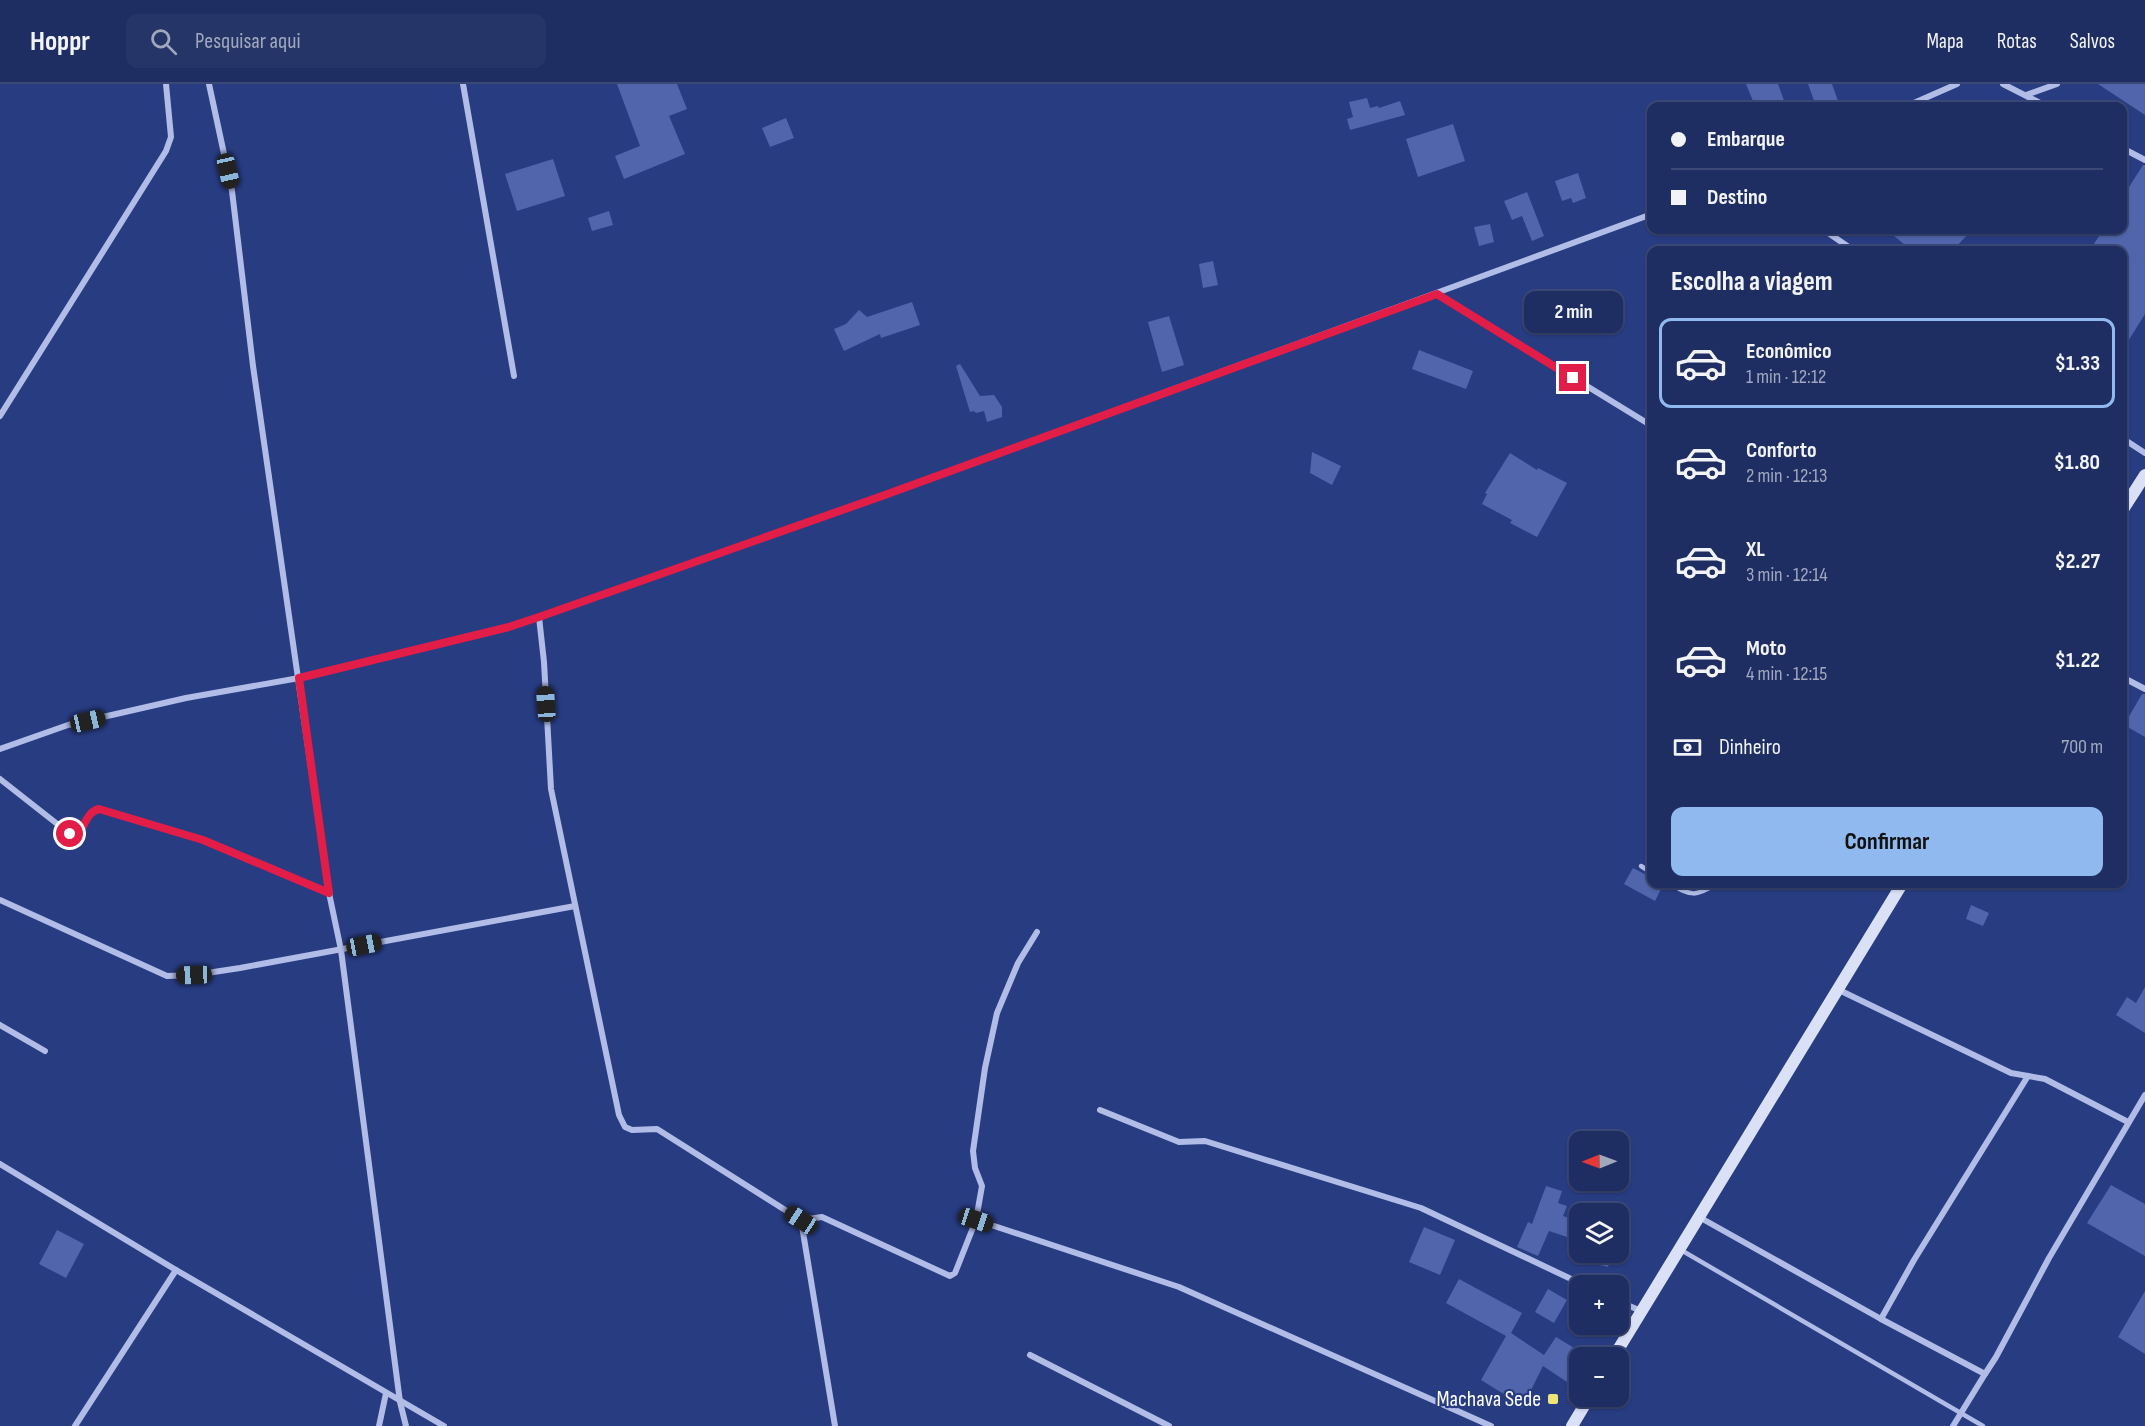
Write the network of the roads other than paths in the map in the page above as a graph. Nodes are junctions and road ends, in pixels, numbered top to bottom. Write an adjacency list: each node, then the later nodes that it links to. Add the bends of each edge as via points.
1 (166, 84): 17 (street, via 171,137 166,151)
2 (209, 84): 24 (street, via 232,191 253,366)
3 (464, 84): 16 (street)
4 (1957, 84): 8 (street)
5 (2003, 84): 7 (street)
6 (2057, 84): 7 (street)
7 (2025, 95): 9 (street)
8 (1916, 102)
9 (2038, 102)
10 (2127, 151): 11 (street)
11 (2145, 160)
12 (1647, 216): 15 (street)
13 (1830, 234): 14 (street)
14 (1847, 246)
15 (1437, 294): 18 (street); 23 (street)
16 (514, 376)
17 (0, 416)
18 (1647, 423)
19 (2127, 441): 20 (street)
20 (2145, 453)
21 (2145, 475): 22 (main road)
22 (2127, 503)
23 (539, 617): 24 (street); 36 (street, via 551,789)
24 (299, 678): 27 (street, via 68,725); 34 (street)
25 (2127, 679): 26 (street)
26 (2145, 689)
27 (0, 749)
28 (0, 779): 34 (street, via 70,834 77,834 90,813 99,809 203,840)
29 (1641, 867): 30 (lane)
30 (1647, 870)
31 (1677, 888): 32 (lane, via 1688,894)
32 (1710, 888)
33 (1900, 888): 39 (main road)
34 (329, 893): 38 (street)
35 (0, 900): 38 (street, via 167,976 205,974)
36 (575, 906): 38 (street); 48 (street, via 619,1115 625,1127 657,1129)
37 (1037, 932): 49 (street, via 1018,963 997,1013 985,1068 973,1152 982,1186)
38 (341, 950): 60 (street)
39 (1839, 990): 42 (street, via 2011,1073); 47 (main road)
40 (0, 1025): 41 (street)
41 (45, 1051)
42 (2028, 1076): 45 (street, via 2045,1079); 55 (street)
43 (2145, 1095): 45 (street)
44 (1100, 1110): 52 (street, via 1179,1142 1205,1141 1421,1208)
45 (2128, 1122): 58 (street)
46 (0, 1164): 51 (street)
47 (1698, 1216): 50 (main road); 55 (street)
48 (801, 1220): 49 (street, via 822,1218 950,1276 956,1273); 67 (street)
49 (976, 1220): 69 (street, via 1179,1287)
50 (1679, 1249): 54 (main road); 62 (lane)
51 (176, 1270): 59 (street); 63 (street)
52 (1569, 1278)
53 (1629, 1306): 54 (street)
54 (1641, 1311): 56 (main road)
55 (1881, 1319): 58 (street)
56 (1620, 1347)
57 (1030, 1354): 68 (street)
58 (1985, 1374): 62 (street)
59 (387, 1393): 60 (street); 64 (street)
60 (400, 1402): 65 (street); 66 (street)
61 (1583, 1407): 70 (main road)
62 (1960, 1414): 71 (street); 72 (lane)
63 (75, 1426)
64 (379, 1426)
65 (406, 1426)
66 (444, 1426)
67 (834, 1426)
68 (1169, 1426)
69 (1491, 1426)
70 (1572, 1426)
71 (1953, 1426)
72 (1983, 1426)

